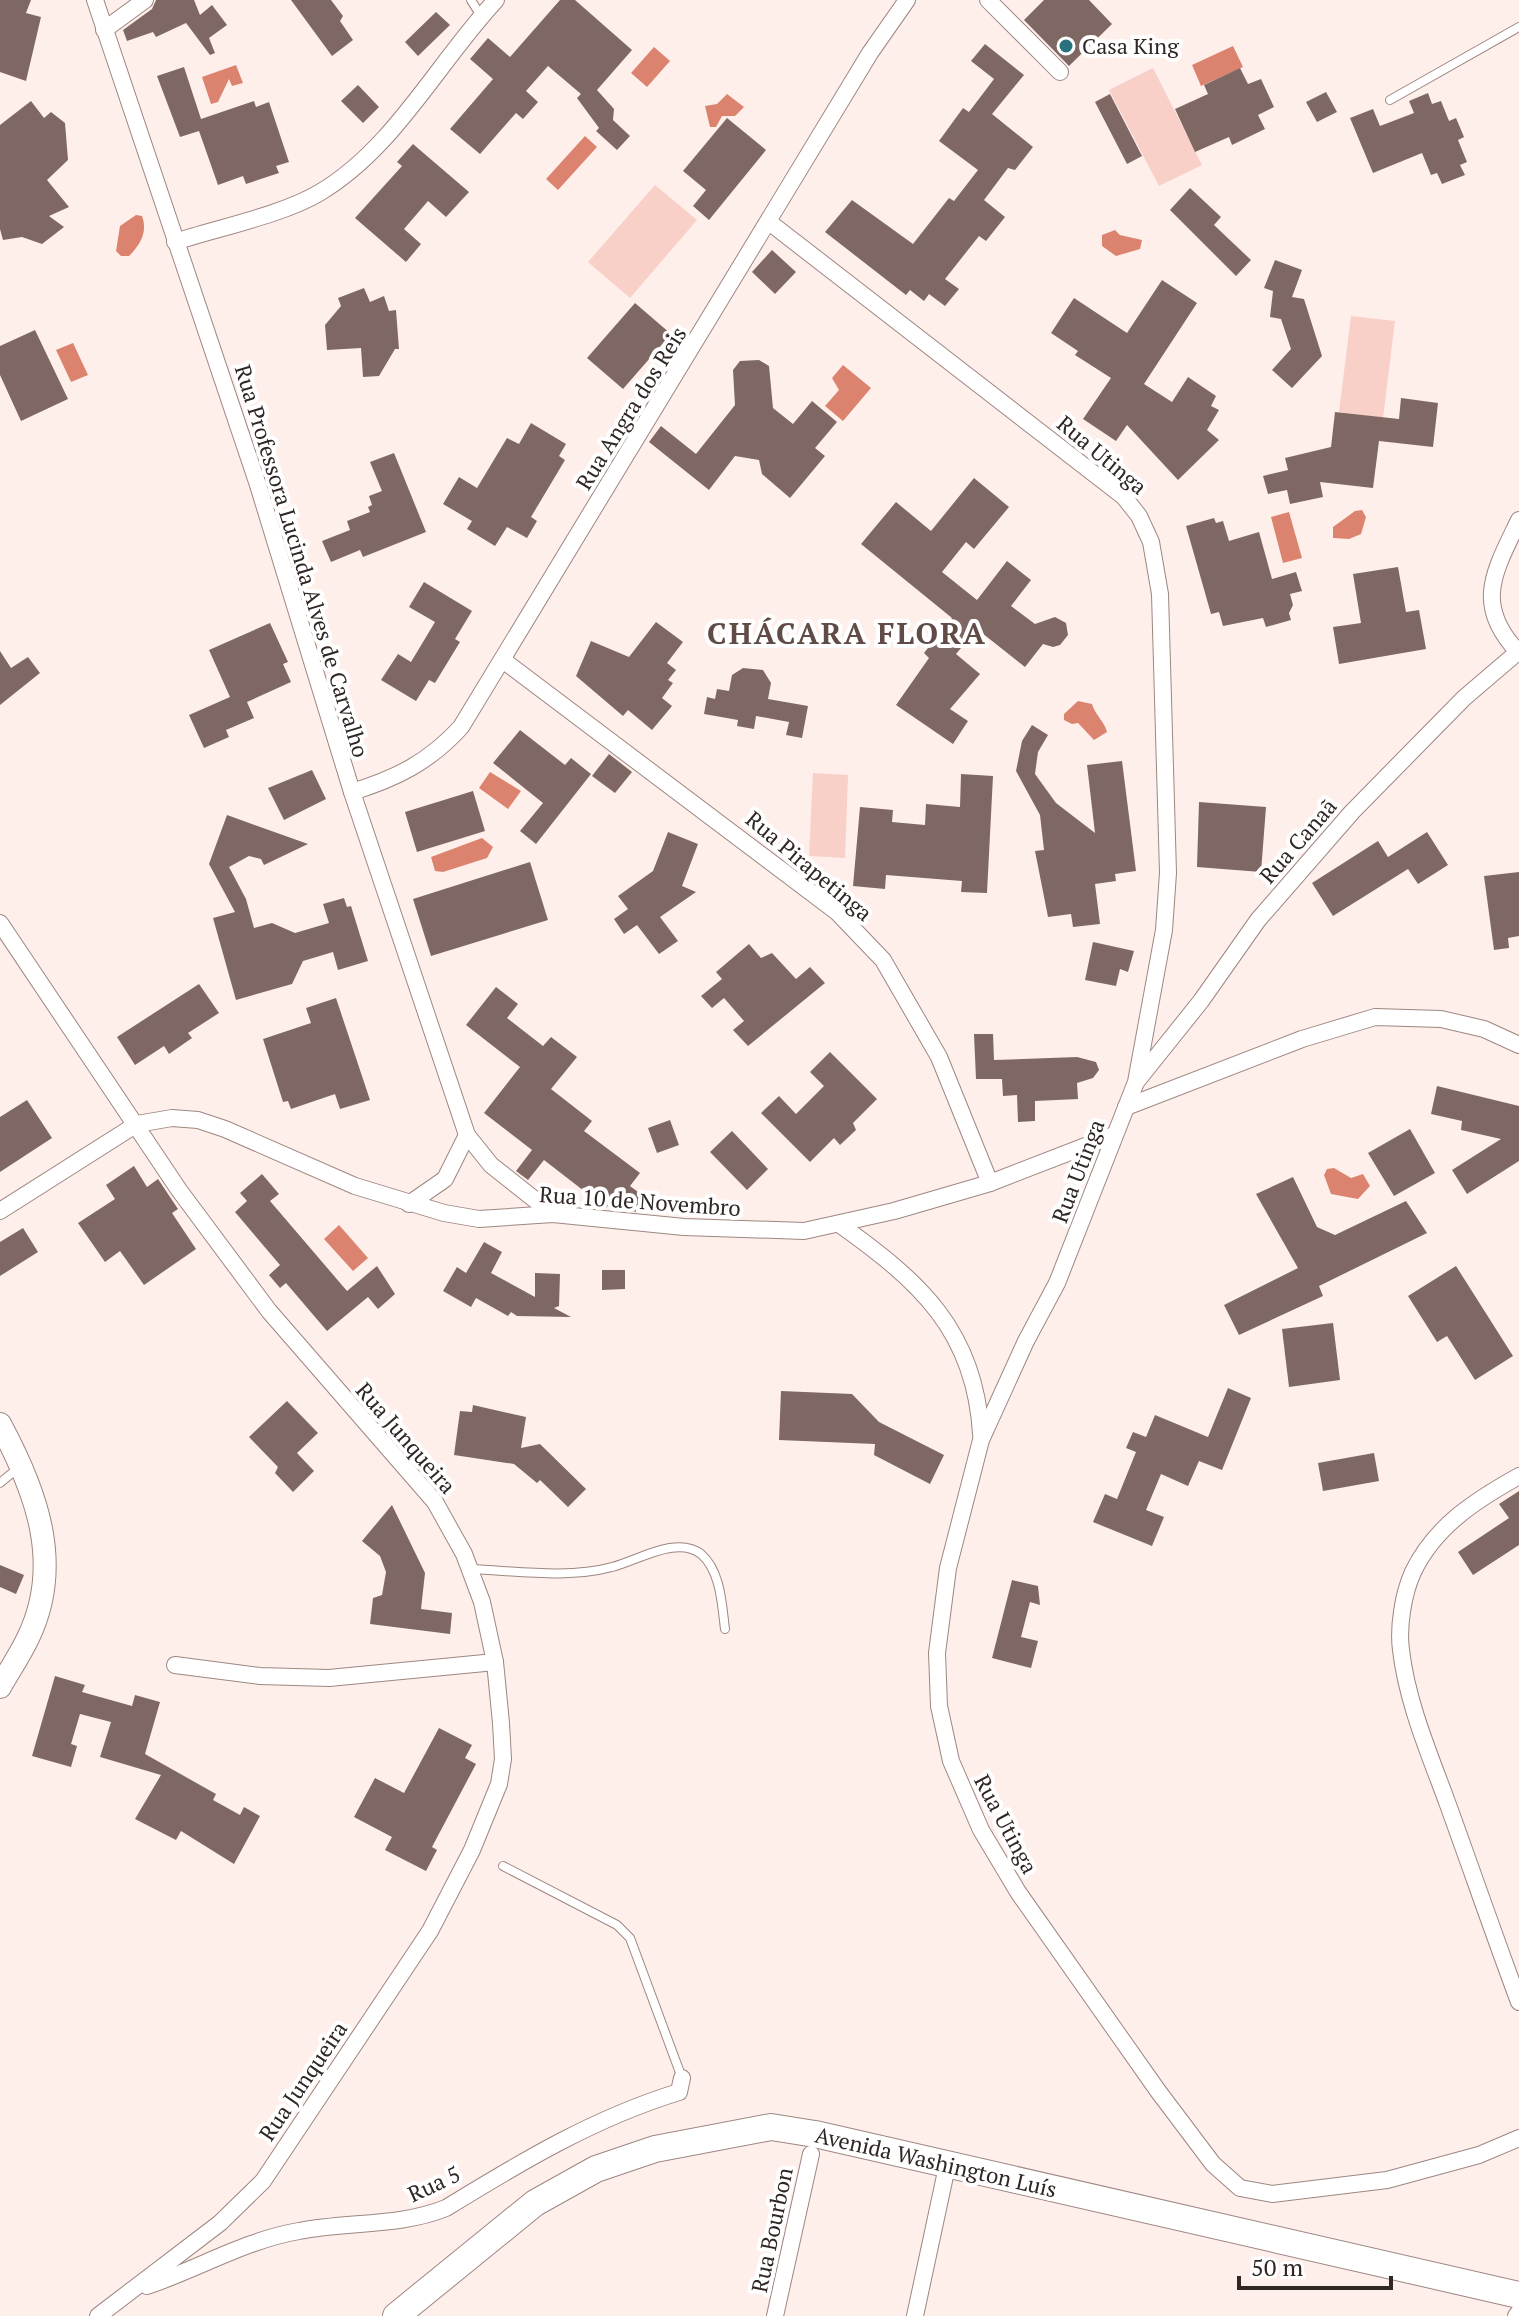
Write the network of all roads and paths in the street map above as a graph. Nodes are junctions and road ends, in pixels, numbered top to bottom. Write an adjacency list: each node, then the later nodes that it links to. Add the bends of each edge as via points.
1 (95, 0): 9 (street, Rua Professora Lucinda Alves de Carvalho)
2 (145, 0): 9 (street)
3 (471, 0): 7 (lane)
4 (496, 0): 7 (street)
5 (907, 0): 12 (street, Rua Angra dos Reis)
6 (988, 0): 10 (street)
7 (481, 16): 13 (street, via 386,135 341,179 316,195)
8 (1519, 27): 11 (lane)
9 (104, 30): 13 (street, Rua Professora Lucinda Alves de Carvalho)
10 (1060, 72)
11 (1390, 100)
12 (769, 222): 16 (street, Rua Angra dos Reis); 20 (street, Rua Utinga, via 1109,485 1139,516 1151,542 1164,664 1168,873 1164,930)
13 (175, 242): 17 (street, Rua Professora Lucinda Alves de Carvalho, via 262,498)
14 (1519, 520): 15 (street, via 1490,593 1500,630)
15 (1519, 652): 20 (street, Rua Canaã, via 1464,698 1352,812 1258,920)
16 (504, 661): 17 (street, Rua Angra dos Reis, via 440,751 395,778); 25 (street, Rua Pirapetinga, via 837,912 883,960 939,1057)
17 (352, 792): 23 (street, Rua Professora Lucinda Alves de Carvalho)
18 (0, 923): 22 (street, Rua Junqueira)
19 (1519, 1045): 21 (street, via 1484,1029 1441,1019 1375,1017 1302,1039)
20 (1136, 1082): 21 (street, Rua Utinga)
21 (1126, 1107): 24 (street, Rua Utinga)
22 (137, 1124): 26 (street, Rua 10 de Novembro, via 198,1120); 27 (street, Rua 10 de Novembro); 35 (street, Rua Junqueira, via 269,1311 435,1502)
23 (467, 1135): 26 (street, via 445,1179); 28 (street, Rua Professora Lucinda Alves de Carvalho, via 491,1165)
24 (1114, 1135): 25 (street, Rua 10 de Novembro); 31 (street, Rua Utinga, via 1057,1283)
25 (990, 1183): 29 (street, Rua 10 de Novembro)
26 (409, 1204): 28 (street, Rua 10 de Novembro, via 479,1219)
27 (0, 1211)
28 (553, 1214): 29 (street, Rua 10 de Novembro, via 722,1229 804,1231)
29 (839, 1224): 31 (street, via 933,1302 957,1337 979,1403)
30 (0, 1424): 32 (street)
31 (981, 1440): 43 (street, Rua Utinga, via 948,1568 937,1653 939,1706 963,1794 1018,1892 1213,2164 1240,2188 1302,2192 1387,2180 1479,2155)
32 (22, 1466): 34 (lane); 39 (street, via 43,1528 45,1574 29,1636)
33 (1519, 1476): 41 (street, via 1454,1518 1428,1548 1412,1574 1401,1648 1413,1705)
34 (0, 1483)
35 (471, 1569): 36 (lane, via 583,1573 676,1547 692,1550 709,1565); 37 (street, Rua Junqueira)
36 (725, 1629)
37 (495, 1662): 38 (street, via 329,1678); 46 (street, Rua Junqueira, via 503,1759 499,1784 430,1931 263,2181 220,2223)
38 (175, 1665)
39 (0, 1687)
40 (503, 1866): 42 (lane, via 617,1925 630,1938)
41 (1519, 2002)
42 (682, 2078): 46 (street, Rua 5, via 679,2092 572,2134 424,2217 297,2231 257,2241)
43 (1519, 2138)
44 (811, 2154): 50 (street, Rua Bourbon)
45 (945, 2176): 51 (street)
46 (134, 2291): 48 (street)
47 (1519, 2295): 49 (main road, Avenida Washington Luís, via 771,2127 655,2149 596,2169 535,2203)
48 (98, 2316)
49 (396, 2316)
50 (775, 2316)
51 (915, 2316)

